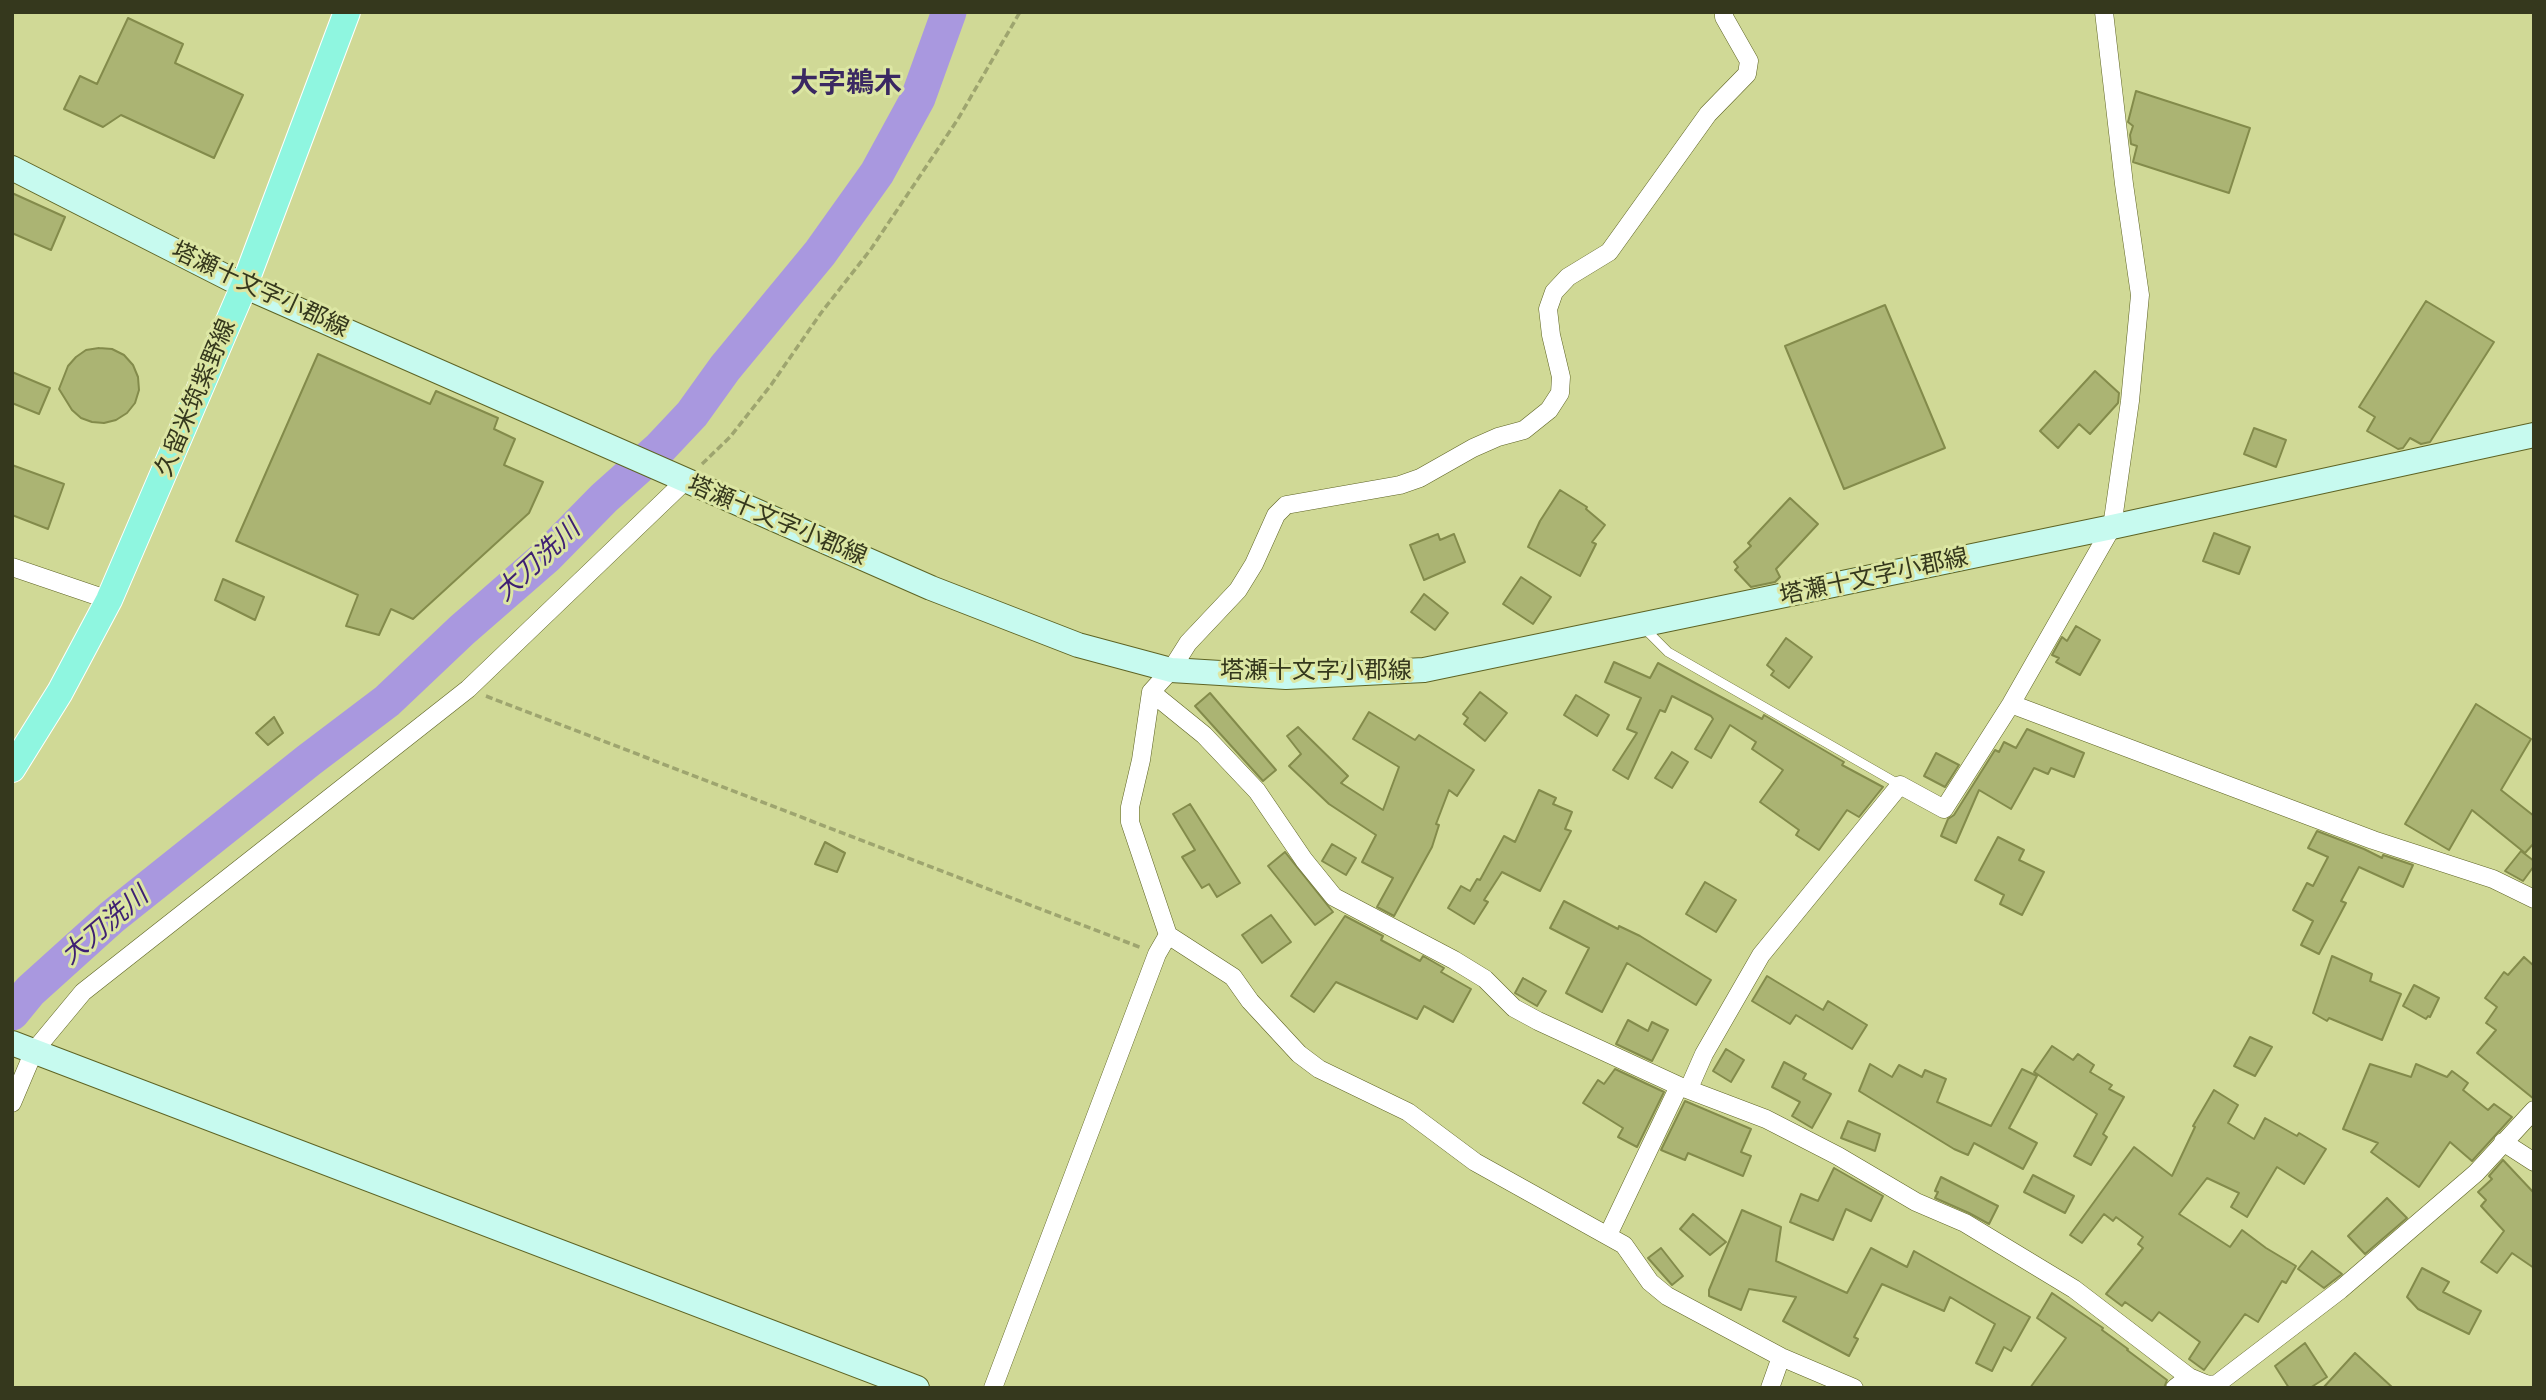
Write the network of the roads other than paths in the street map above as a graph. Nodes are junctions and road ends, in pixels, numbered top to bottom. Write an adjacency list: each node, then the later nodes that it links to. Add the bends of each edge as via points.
1 (347, 12): 5 (main road, 久留米筑紫野線)
2 (1724, 12): 12 (street, via 1749,61 1747,74 1707,114 1609,253 1568,277 1554,292 1548,309 1561,377 1560,393 1549,410 1524,430 1473,448 1410,482 1286,505 1276,515 1238,590 1188,643)
3 (2104, 12): 8 (street, via 2140,295)
4 (12, 168): 5 (main road, 塔瀬十文字小郡線)
5 (244, 286): 7 (main road, 塔瀬十文字小郡線); 10 (main road, 久留米筑紫野線)
6 (2534, 435): 8 (main road, 塔瀬十文字小郡線)
7 (680, 479): 12 (main road, 塔瀬十文字小郡線, via 1054,636); 19 (street, via 468,689 83,992)
8 (2112, 527): 11 (main road, 塔瀬十文字小郡線); 14 (street)
9 (12, 567): 10 (street)
10 (109, 600): 15 (main road, 久留米筑紫野線)
11 (1642, 625): 12 (main road, 塔瀬十文字小郡線, via 1424,670 1286,677); 16 (lane, via 1668,652)
12 (1171, 670): 13 (street)
13 (1151, 692): 18 (street, via 1130,822); 20 (street, via 1204,735 1257,791 1334,898 1464,966 1485,979 1514,1008 1538,1021)
14 (2011, 704): 16 (street, via 1944,809); 17 (street, via 2373,840 2493,879)
15 (12, 769)
16 (1900, 785): 20 (street, via 1761,955)
17 (2534, 900)
18 (1168, 934): 25 (street, via 1233,977 1250,1002 1319,1069 1408,1112 1475,1161); 29 (street)
19 (23, 1047): 21 (street); 28 (main road)
20 (1684, 1087): 25 (street); 27 (street, via 1766,1119 1916,1202 1965,1223 2074,1289)
21 (12, 1103)
22 (2534, 1110): 23 (street)
23 (2503, 1142): 24 (street); 27 (street, via 2476,1173 2340,1290 2217,1384)
24 (2534, 1162)
25 (1608, 1235): 26 (street, via 1624,1245 1650,1282 1667,1296)
26 (1781, 1357): 30 (street); 31 (street)
27 (2182, 1382)
28 (917, 1388)
29 (993, 1388)
30 (1770, 1388)
31 (1854, 1388)

